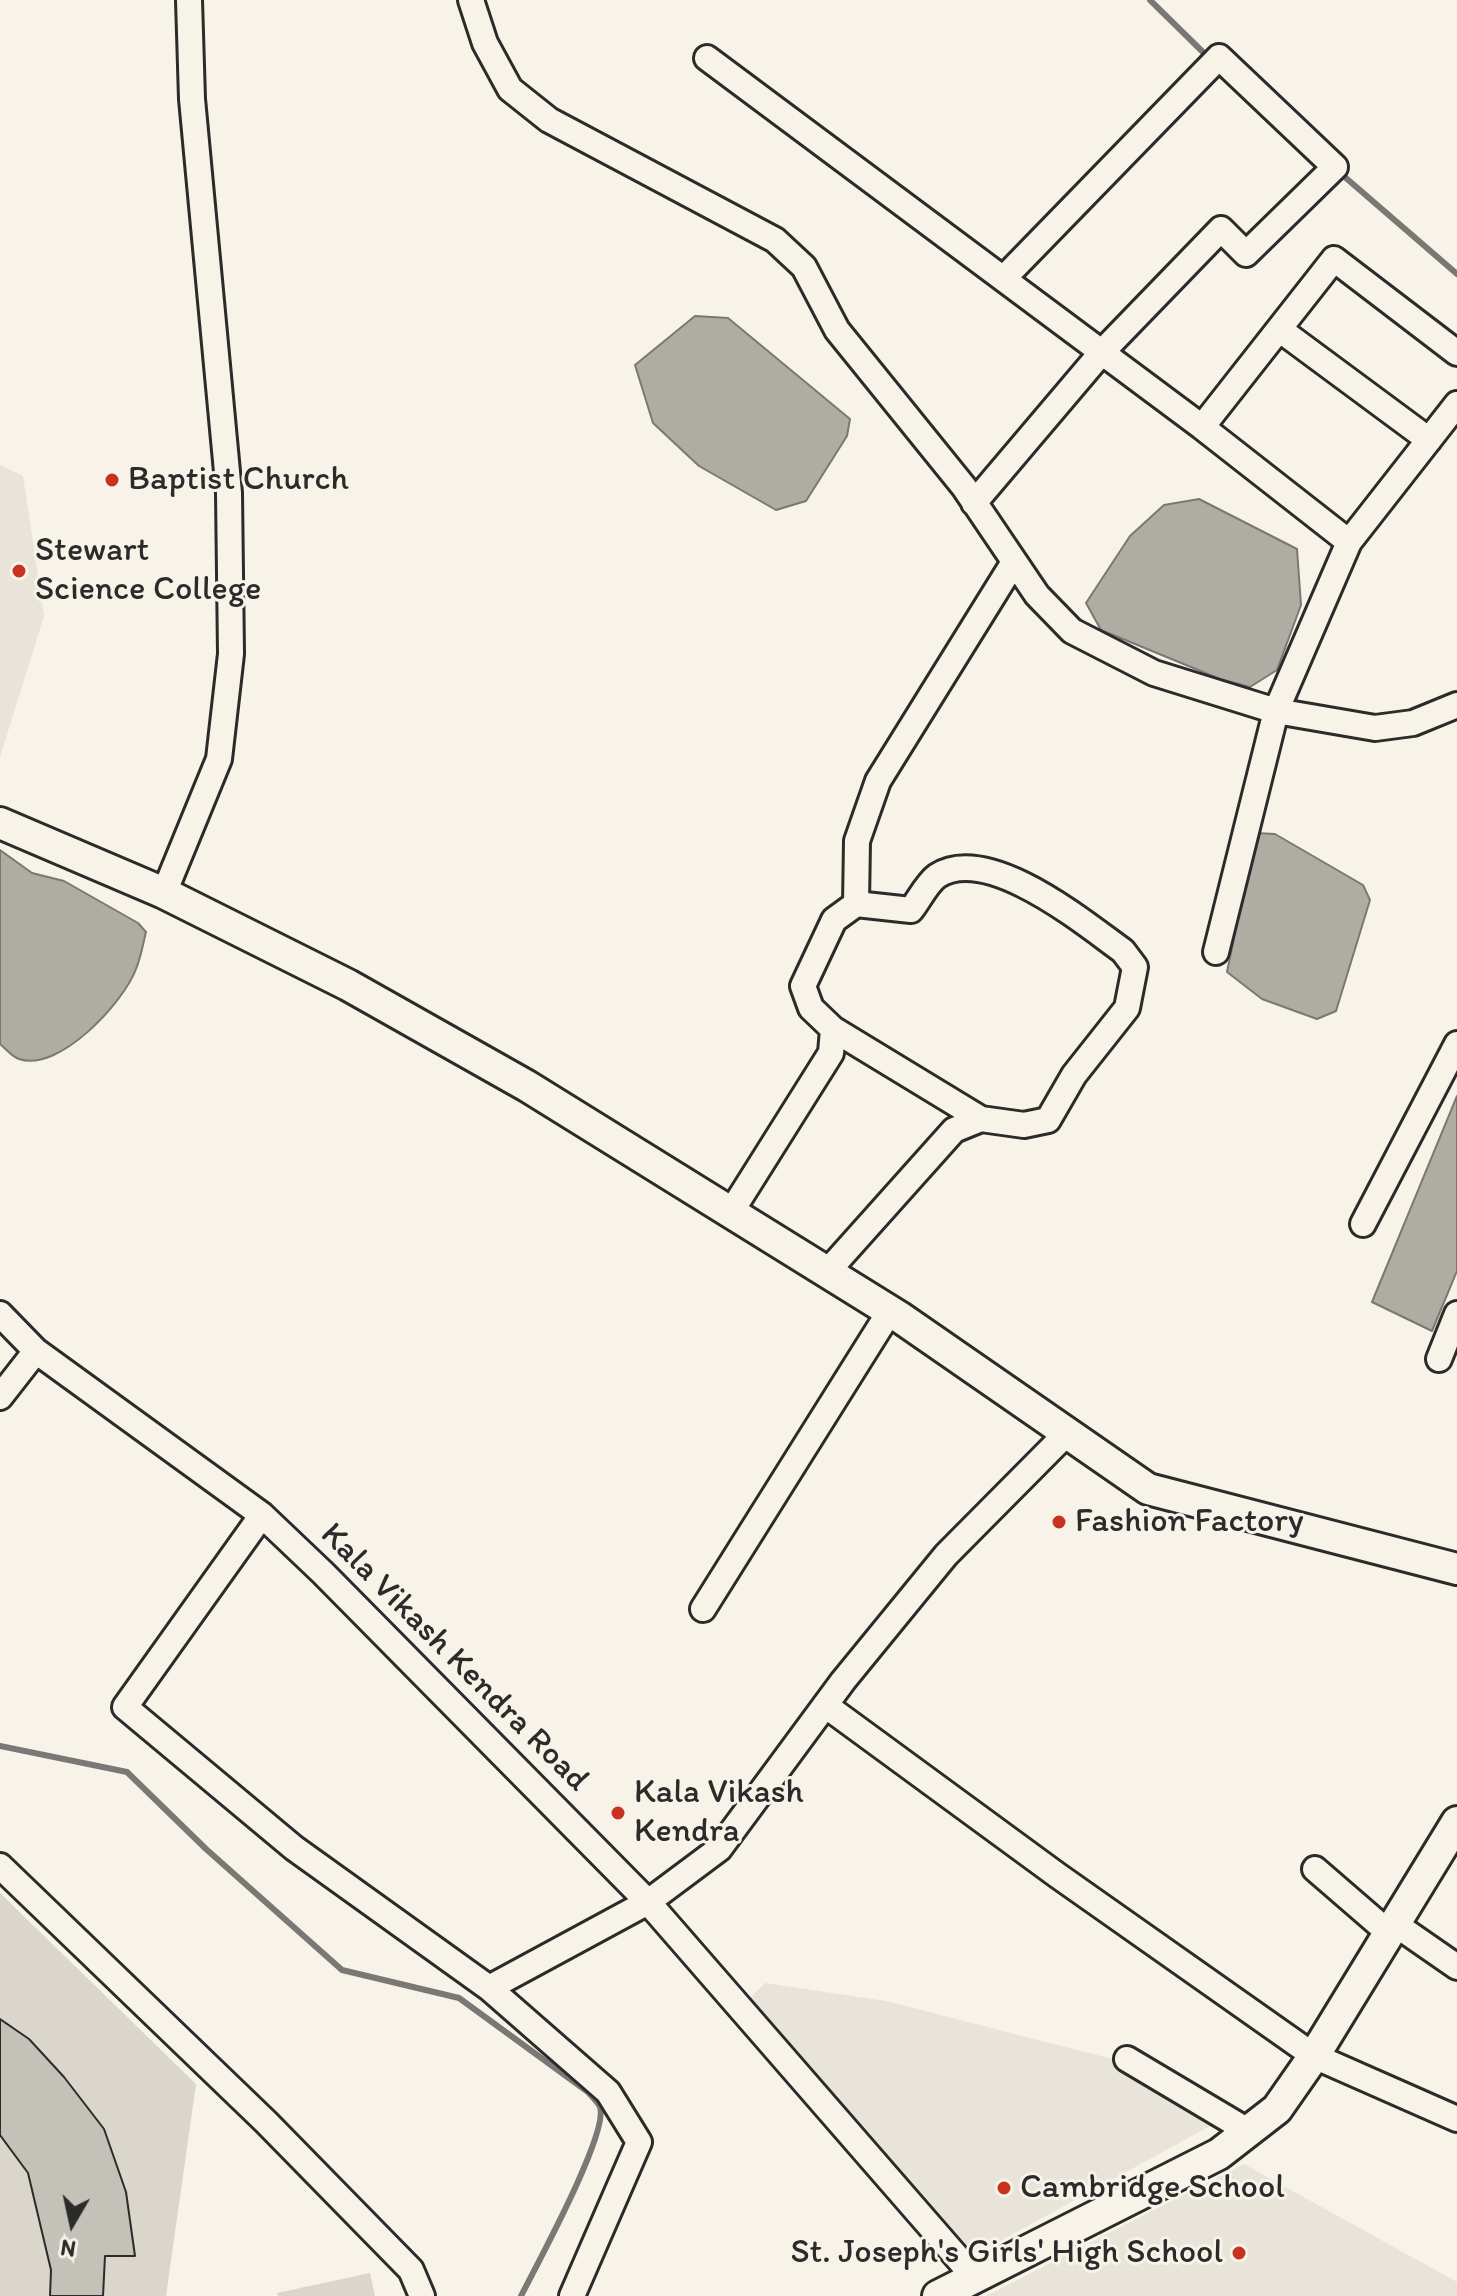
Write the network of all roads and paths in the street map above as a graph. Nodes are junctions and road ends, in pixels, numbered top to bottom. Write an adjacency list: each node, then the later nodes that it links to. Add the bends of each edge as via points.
1 (189, 0): 17 (street, via 192,99 226,449 231,654 219,759)
2 (471, 0): 11 (street, via 485,43 510,89 549,120 775,240 804,267 837,330)
3 (707, 58): 4 (street)
4 (1004, 278): 6 (street); 6 (street, via 1219,57 1335,167 1246,254 1221,229)
5 (1279, 329): 7 (street, via 1334,259); 9 (street); 10 (street)
6 (1102, 352): 9 (street); 11 (street)
7 (1457, 353)
8 (1457, 404): 10 (street)
9 (1202, 427): 12 (street)
10 (1429, 440): 12 (street)
11 (974, 503): 13 (street)
12 (1349, 542): 15 (street)
13 (1014, 562): 15 (street, via 1072,631 1154,673); 18 (street, via 878,781 857,841)
14 (1457, 705): 15 (street, via 1413,723 1375,728)
15 (1276, 711): 19 (street)
16 (0, 823): 17 (main road)
17 (164, 893): 23 (main road, via 348,985 527,1086)
18 (856, 904): 20 (street, via 834,920 803,986 811,1008); 22 (street, via 911,910 937,876 964,868 1012,878 1123,951 1135,967 1127,1008 1074,1075 1048,1120 1024,1125)
19 (1216, 952)
20 (833, 1029): 22 (street); 23 (street, via 831,1053)
21 (1457, 1044): 24 (street)
22 (981, 1119): 25 (street, via 954,1130)
23 (731, 1212): 25 (main road)
24 (1363, 1224)
25 (827, 1272): 26 (main road)
26 (890, 1311): 32 (main road); 35 (street)
27 (0, 1314): 29 (street, Kala Vikash Kendra Road)
28 (1457, 1314): 30 (street)
29 (36, 1351): 31 (street); 33 (street, Kala Vikash Kendra Road)
30 (1439, 1359)
31 (0, 1397)
32 (1066, 1434): 34 (main road, via 1148,1489); 36 (street, via 946,1555)
33 (262, 1515): 40 (street, Kala Vikash Kendra Road); 43 (street, via 125,1707 294,1848)
34 (1457, 1569)
35 (703, 1609)
36 (825, 1705): 40 (street, via 719,1849); 44 (street)
37 (1457, 1822): 41 (main road)
38 (0, 1866): 49 (street, via 411,2270)
39 (1315, 1869): 41 (street)
40 (648, 1902): 43 (street); 48 (street, Kala Vikash Kendra Road)
41 (1392, 1928): 42 (street); 44 (main road)
42 (1457, 1967)
43 (489, 1988): 50 (street, via 608,2092 639,2142)
44 (1314, 2056): 46 (street); 47 (main road, via 1277,2109)
45 (1127, 2059): 47 (street)
46 (1457, 2119)
47 (1248, 2131): 48 (main road, via 1219,2154)
48 (976, 2279): 51 (main road)
49 (422, 2296)
50 (572, 2296)
51 (938, 2296)

